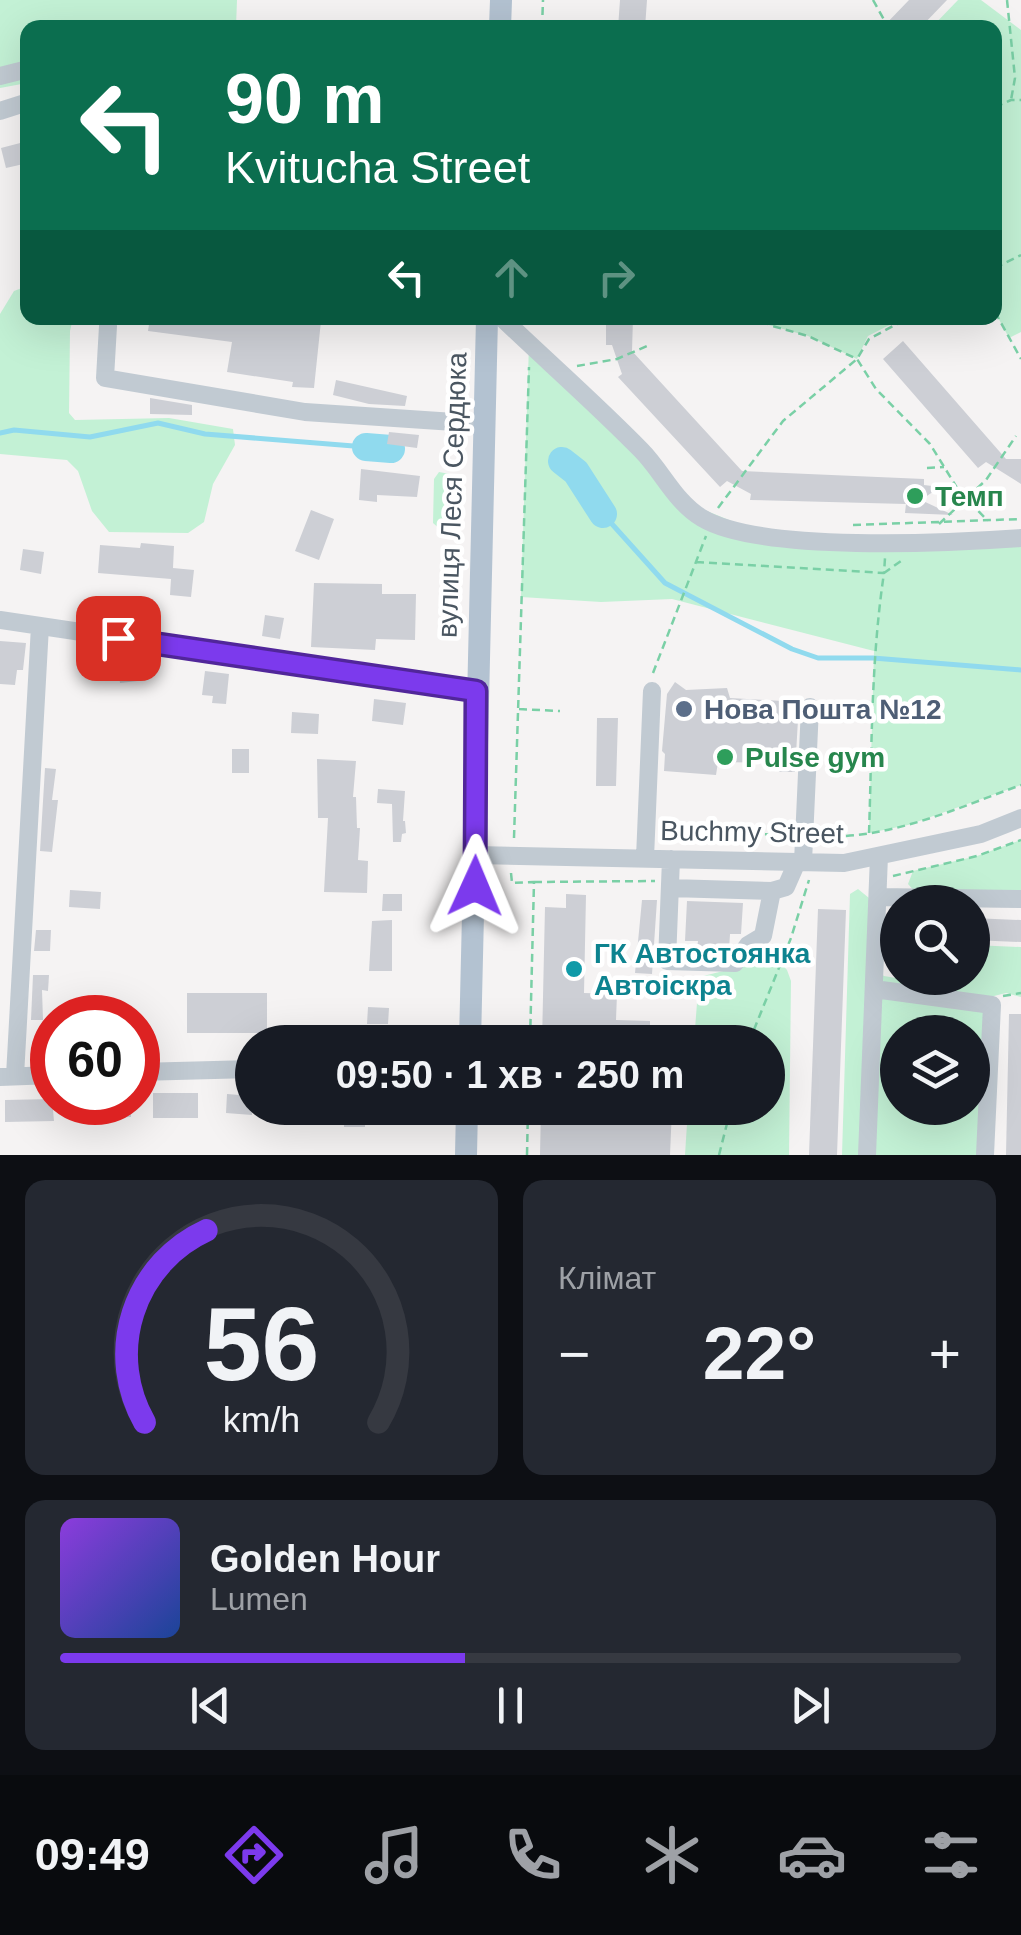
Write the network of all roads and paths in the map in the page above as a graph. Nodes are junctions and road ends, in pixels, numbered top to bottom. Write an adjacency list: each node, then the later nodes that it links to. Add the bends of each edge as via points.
1 (1007, 0): 2 (path)
2 (1011, 100): 3 (path); 4 (path)
3 (1021, 100)
4 (1002, 104)
5 (1002, 324): 14 (path)
6 (488, 325): 16 (main road, вулиця Леся Сердюка)
7 (510, 325): 11 (street)
8 (769, 325): 13 (path)
9 (896, 325): 13 (path, via 869,340)
10 (108, 326): 16 (street, via 105,378 305,412)
11 (530, 344): 28 (street, via 704,520 768,536); 37 (path)
12 (648, 346): 15 (path)
13 (858, 358): 18 (path, via 876,389); 21 (path, via 783,422)
14 (1021, 358)
15 (566, 369)
16 (484, 424): 34 (main road, вулиця Леся Сердюка)
17 (1016, 436): 20 (path)
18 (946, 466): 19 (path); 20 (path)
19 (926, 468)
20 (966, 498): 23 (path); 24 (path)
21 (714, 513)
22 (1021, 519): 23 (path)
23 (988, 521): 24 (path)
24 (940, 524): 25 (path); 29 (path)
25 (842, 526)
26 (708, 530): 30 (path)
27 (1021, 538): 29 (street)
28 (886, 542): 29 (street); 31 (path)
29 (921, 542): 31 (path)
30 (696, 562): 31 (path); 35 (path)
31 (884, 573): 42 (path, via 872,666)
32 (0, 620): 33 (street)
33 (40, 626): 34 (street); 56 (street)
34 (476, 691): 46 (main road, вулиця Леся Сердюка)
35 (652, 691): 41 (street)
36 (810, 707): 43 (street)
37 (518, 708): 38 (path); 45 (path)
38 (560, 710)
39 (1021, 785): 42 (path)
40 (1021, 818): 47 (street, Buchmy Street, via 981,834)
41 (646, 831): 43 (path); 48 (street)
42 (868, 832): 43 (path)
43 (804, 835): 50 (street)
44 (1021, 840): 53 (path)
45 (513, 845)
46 (476, 855): 48 (street, Buchmy Street); 59 (main road, вулиця Леся Сердюка)
47 (879, 856): 50 (street, Buchmy Street); 53 (street)
48 (645, 858): 49 (street, Buchmy Street)
49 (671, 859): 50 (street, Buchmy Street); 52 (street)
50 (805, 862): 54 (street, via 786,887); 61 (path, via 792,938)
51 (511, 873): 60 (path, via 512,883 534,882)
52 (670, 888): 54 (street); 54 (street, via 668,961 693,963 736,963 763,936)
53 (878, 888): 55 (street); 58 (street)
54 (772, 891)
55 (1021, 899)
56 (20, 955): 57 (street); 64 (street)
57 (0, 956)
58 (874, 989): 71 (street); 72 (street, via 992,1005)
59 (471, 1025)
60 (530, 1025)
61 (756, 1025)
62 (235, 1069): 63 (street)
63 (160, 1071)
64 (8, 1076)
65 (467, 1125): 68 (main road)
66 (528, 1125): 69 (path)
67 (727, 1125): 70 (path)
68 (466, 1155)
69 (527, 1155)
70 (719, 1155)
71 (868, 1155)
72 (985, 1155)

